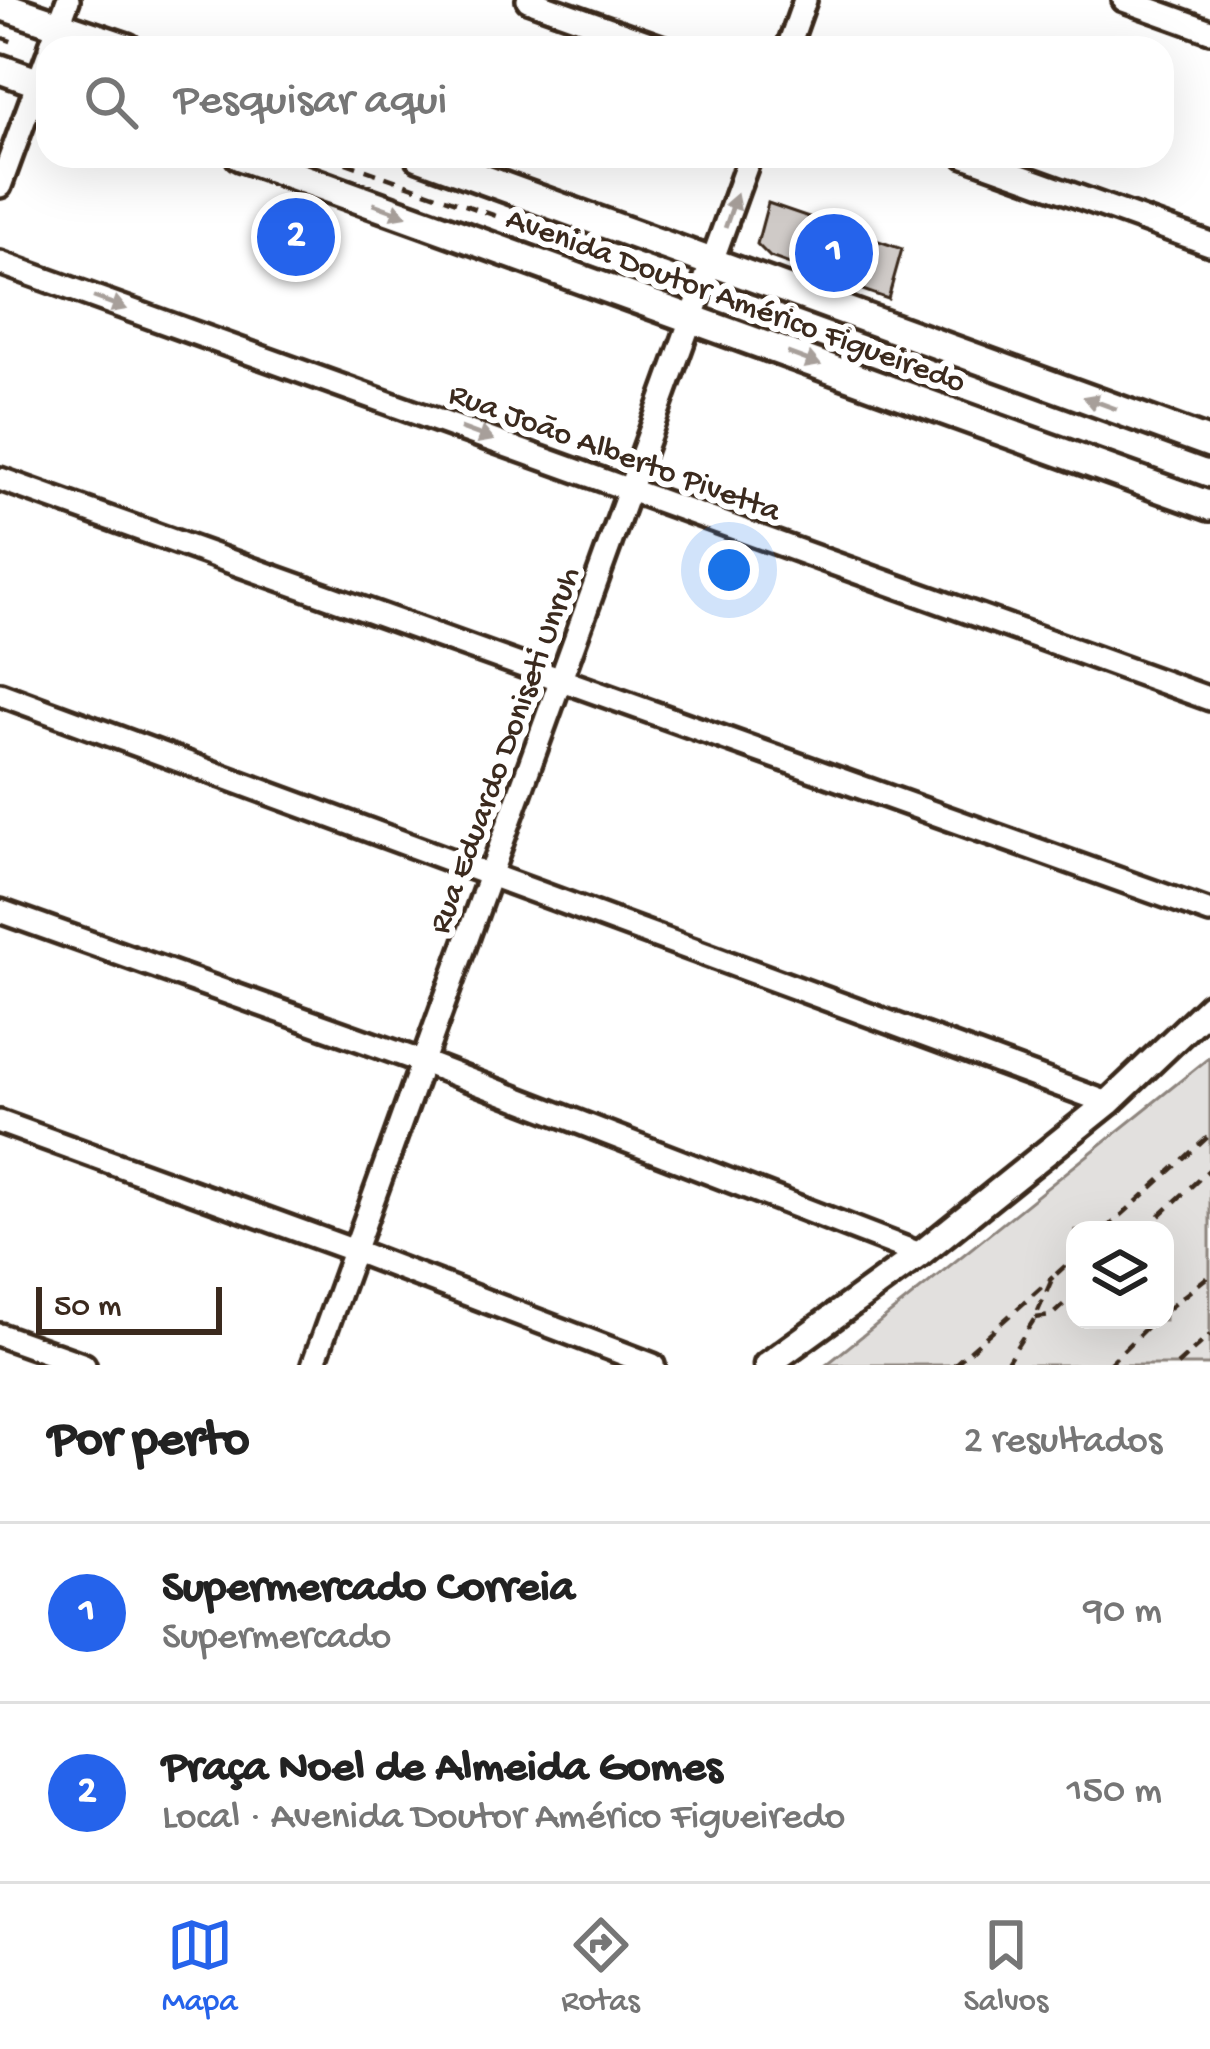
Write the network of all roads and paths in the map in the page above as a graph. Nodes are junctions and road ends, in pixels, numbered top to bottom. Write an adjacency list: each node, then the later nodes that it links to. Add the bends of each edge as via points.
1 (528, 0): 7 (street)
2 (805, 0): 8 (street)
3 (1124, 0): 5 (street)
4 (0, 5): 6 (main road)
5 (1210, 31)
6 (56, 32)
7 (629, 36)
8 (792, 36)
9 (0, 37): 10 (path)
10 (14, 42)
11 (0, 69): 12 (main road)
12 (36, 82)
13 (36, 101): 19 (street)
14 (273, 168): 24 (main road, Avenida Doutor Américo Figueiredo, one-way to 24)
15 (360, 168): 22 (path)
16 (451, 168): 23 (main road, Avenida Doutor Américo Figueiredo)
17 (747, 168): 23 (street, Rua Eduardo Doniseti Unruh, one-way to 17)
18 (998, 168): 20 (street)
19 (0, 186)
20 (1210, 244)
21 (0, 263): 27 (street, Rua João Alberto Pivetta, one-way to 27)
22 (637, 265)
23 (712, 266): 24 (street, Rua Eduardo Doniseti Unruh); 25 (main road, Avenida Doutor Américo Figueiredo, one-way to 23)
24 (694, 319): 27 (street, Rua Eduardo Doniseti Unruh); 28 (main road, Avenida Doutor Américo Figueiredo, one-way to 28)
25 (1210, 443)
26 (0, 479): 29 (street)
27 (632, 490): 29 (street, Rua Eduardo Doniseti Unruh); 31 (street, Rua João Alberto Pivetta)
28 (1210, 506)
29 (561, 680): 32 (street, Rua Eduardo Doniseti Unruh); 34 (street)
30 (0, 694): 32 (street)
31 (1210, 698)
32 (488, 873): 36 (street, Rua Eduardo Doniseti Unruh); 37 (street)
33 (0, 911): 36 (street)
34 (1210, 912)
35 (1210, 1006): 37 (street)
36 (423, 1061): 43 (street, Rua Eduardo Doniseti Unruh); 44 (street)
37 (1108, 1103): 44 (street)
38 (0, 1122): 43 (street)
39 (1210, 1135): 41 (path)
40 (1210, 1169): 42 (path)
41 (1115, 1221)
42 (1154, 1221)
43 (355, 1251): 55 (street, Rua Eduardo Doniseti Unruh); 56 (street)
44 (920, 1254): 57 (street)
45 (1066, 1265): 47 (path)
46 (1210, 1275): 49 (path)
47 (1053, 1277): 50 (path); 58 (path)
48 (1066, 1302): 50 (path)
49 (1174, 1304)
50 (1035, 1318): 59 (path)
51 (1145, 1329): 60 (path)
52 (0, 1335): 54 (street)
53 (1210, 1335): 61 (path)
54 (84, 1365)
55 (313, 1365)
56 (653, 1365)
57 (767, 1365)
58 (953, 1365)
59 (1005, 1365)
60 (1108, 1365)
61 (1177, 1365)

